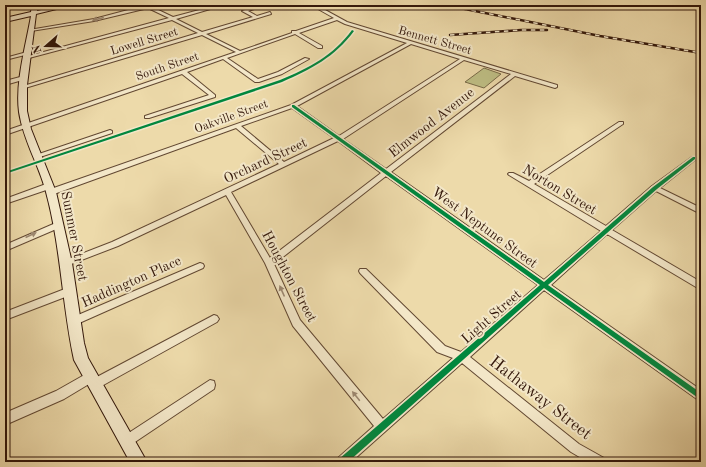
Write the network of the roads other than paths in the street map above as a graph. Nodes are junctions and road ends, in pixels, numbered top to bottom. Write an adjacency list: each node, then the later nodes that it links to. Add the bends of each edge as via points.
1 (35, 5): 8 (main road, Summer Street)
2 (70, 5): 8 (main road)
3 (150, 5): 10 (street); 13 (street, one-way to 13, via 89,21)
4 (222, 5): 10 (street)
5 (264, 5): 9 (street, via 244,11)
6 (312, 5): 11 (street, Bennett Street)
7 (270, 13): 9 (street, Lowell Street)
8 (33, 14): 12 (main road); 13 (main road, Summer Street)
9 (257, 17): 15 (street, Lowell Street)
10 (175, 18): 15 (street); 19 (street)
11 (336, 19): 14 (street, South Street); 16 (street, Bennett Street)
12 (5, 20)
13 (31, 30): 19 (main road, Summer Street)
14 (294, 32): 17 (street); 18 (street, South Street)
15 (203, 34): 18 (street); 29 (street, Lowell Street)
16 (410, 43): 21 (street, Bennett Street); 30 (street, Oakville Street)
17 (320, 47)
18 (239, 52): 20 (street, South Street)
19 (27, 55): 22 (street); 26 (main road, Summer Street)
20 (223, 57): 23 (street, via 257,81); 24 (street, South Street)
21 (464, 58): 25 (street, Bennett Street); 37 (street, Orchard Street)
22 (5, 59)
23 (307, 59)
24 (182, 72): 31 (street, via 213,96); 33 (street, South Street)
25 (514, 74): 28 (street, Bennett Street); 41 (street, Elmwood Avenue)
26 (24, 78): 27 (street); 29 (main road, Summer Street)
27 (5, 83)
28 (555, 86)
29 (23, 87): 33 (main road, Summer Street, via 23,111)
30 (293, 106): 34 (street, Oakville Street); 37 (street, West Neptune Street)
31 (147, 117)
32 (621, 123): 43 (street)
33 (27, 126): 36 (street, South Street); 38 (main road, Summer Street)
34 (237, 126): 40 (street); 45 (street, Oakville Street)
35 (110, 132): 38 (street)
36 (5, 133)
37 (338, 139): 40 (street, Orchard Street); 41 (street, West Neptune Street)
38 (38, 156): 45 (main road, Summer Street)
39 (694, 158): 44 (street, Light Street)
40 (284, 165): 46 (street, Orchard Street)
41 (387, 172): 53 (street, Elmwood Avenue); 56 (street, West Neptune Street)
42 (511, 174): 43 (street, Norton Street)
43 (528, 185): 50 (street, Norton Street)
44 (655, 188): 48 (street); 50 (street, Light Street)
45 (50, 189): 47 (street, Oakville Street); 49 (main road, Summer Street)
46 (227, 191): 52 (street, Orchard Street, via 115,244); 53 (street, Houghton Street)
47 (5, 202)
48 (701, 211)
49 (58, 225): 51 (street, one-way to 49); 52 (main road, Summer Street)
50 (606, 231): 56 (street, Light Street); 57 (street, Norton Street)
51 (5, 248)
52 (66, 263): 58 (main road, Summer Street)
53 (269, 263): 67 (street, Houghton Street, one-way to 53, via 296,323)
54 (200, 266): 61 (street, Haddington Place)
55 (363, 271): 62 (street, Hathaway Street, via 441,349)
56 (544, 285): 62 (street, Light Street); 65 (street, West Neptune Street)
57 (701, 286)
58 (70, 291): 59 (street); 61 (main road, Summer Street)
59 (5, 316)
60 (214, 319): 63 (street)
61 (74, 321): 63 (main road, Summer Street, via 81,360)
62 (462, 357): 67 (street, Light Street); 71 (street, Hathaway Street, via 575,448)
63 (92, 381): 66 (street); 68 (main road, Summer Street)
64 (210, 385): 68 (street)
65 (701, 398)
66 (5, 418)
67 (381, 426): 70 (street, Light Street)
68 (128, 440): 69 (main road, Summer Street)
69 (139, 462)
70 (342, 462)
71 (600, 462)

